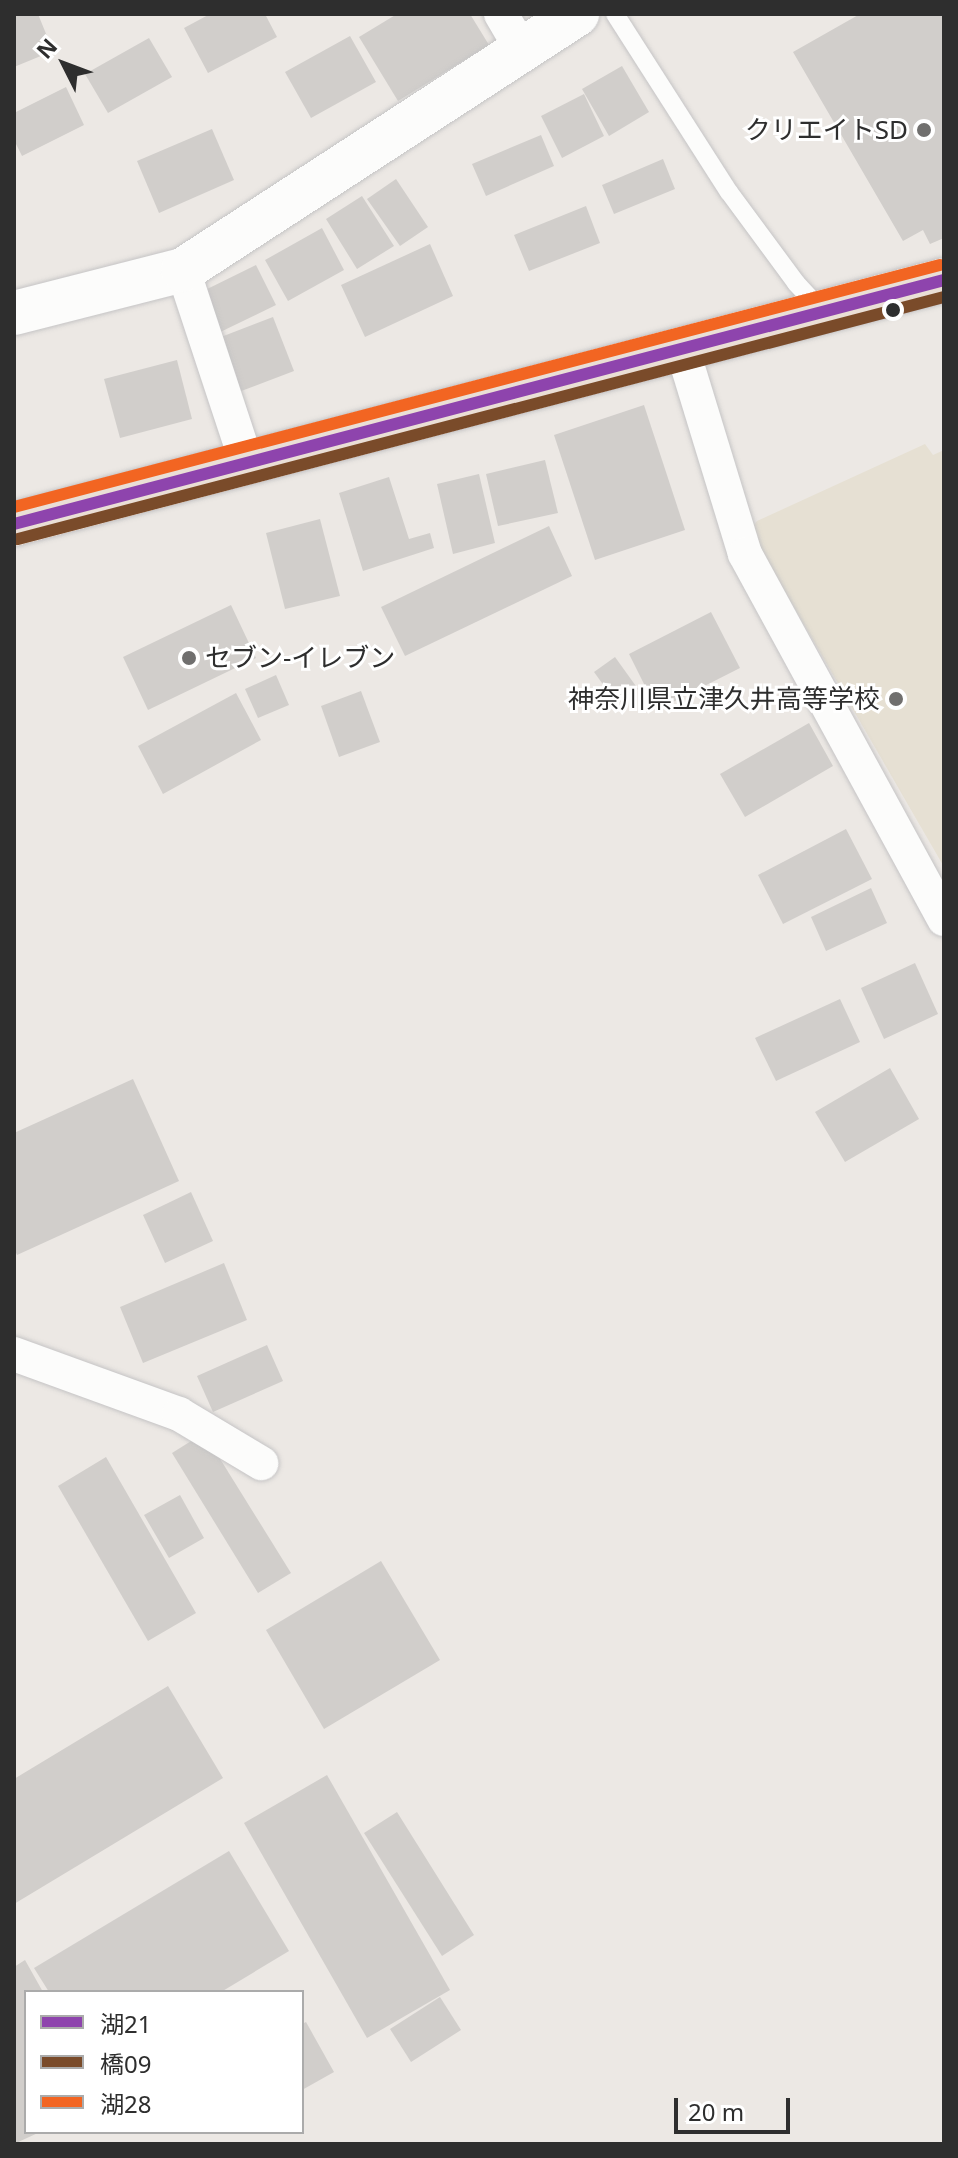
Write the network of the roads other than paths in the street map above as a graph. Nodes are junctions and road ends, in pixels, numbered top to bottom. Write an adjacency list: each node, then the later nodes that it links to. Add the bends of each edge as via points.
1 (577, 14): 3 (street)
2 (615, 14): 6 (lane, via 729,192)
3 (511, 32): 4 (street)
4 (183, 270): 7 (street); 9 (street)
5 (944, 280): 6 (highway)
6 (824, 312): 8 (highway)
7 (14, 313)
8 (682, 348): 9 (highway); 11 (street, via 745,554)
9 (247, 464): 10 (highway)
10 (14, 524)
11 (944, 919)
12 (14, 1354): 13 (street, via 179,1414)
13 (261, 1463)

